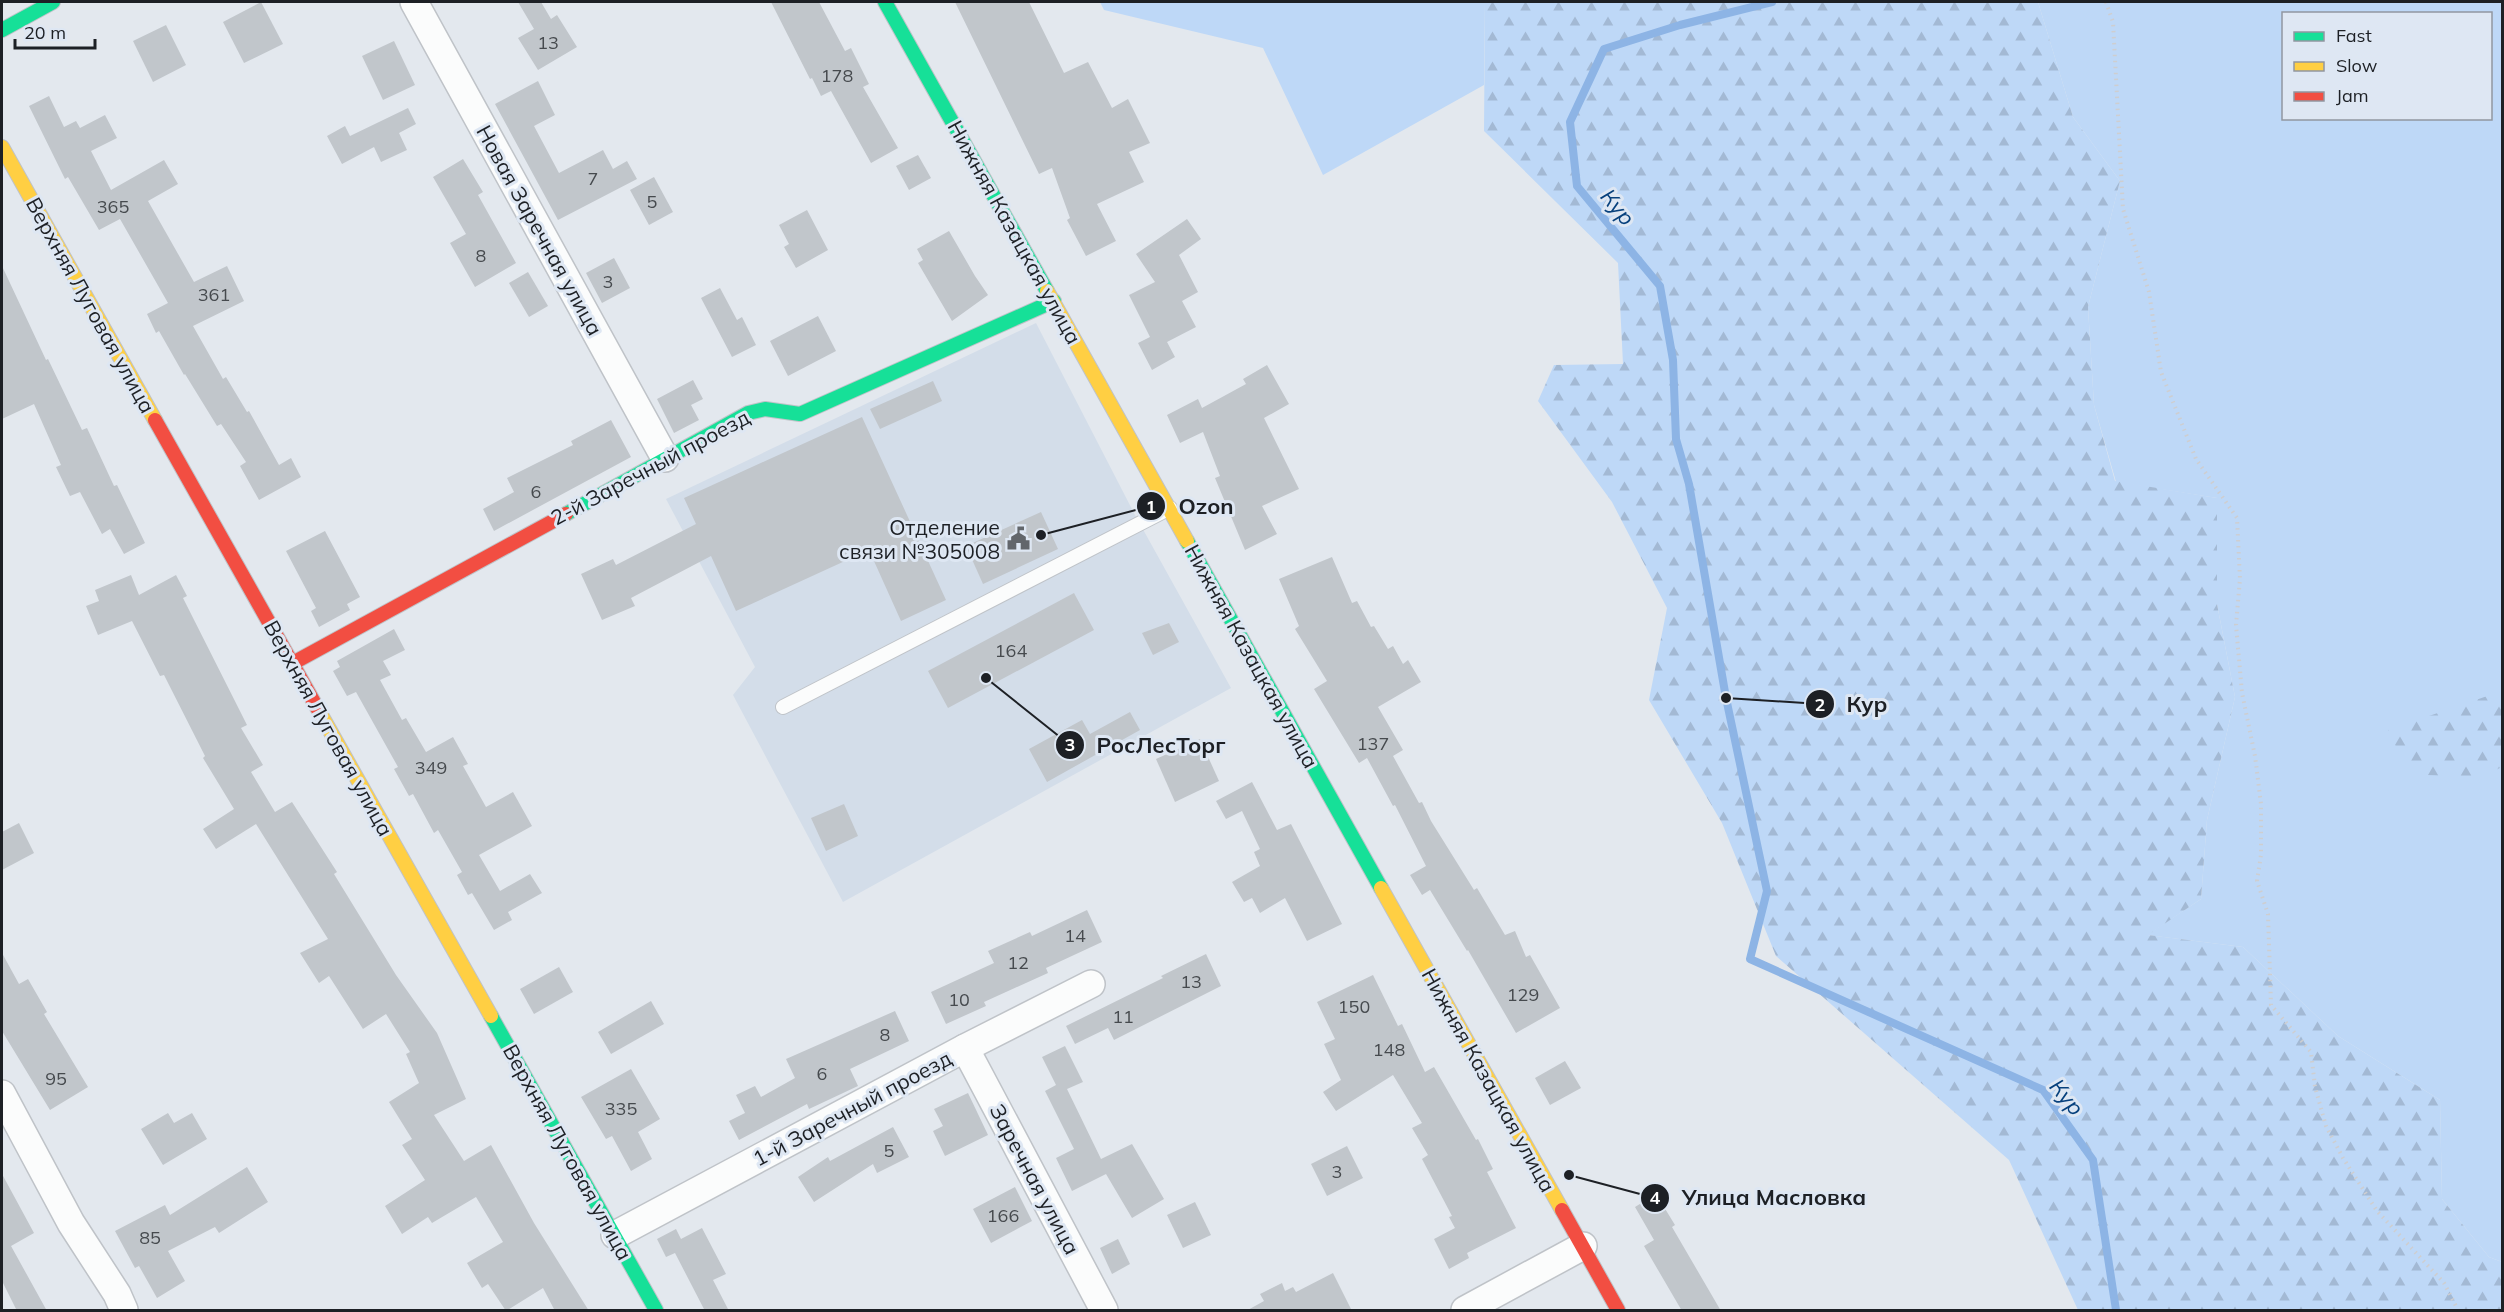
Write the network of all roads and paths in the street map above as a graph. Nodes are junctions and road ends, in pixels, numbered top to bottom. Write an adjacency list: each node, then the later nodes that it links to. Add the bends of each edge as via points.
1 (53, 2): 5 (street)
2 (414, 2): 8 (street, Новая Заречная улица)
3 (885, 2): 7 (street, Нижняя Казацкая улица)
4 (2106, 2): 22 (path, via 2112,22 2123,209 2149,292 2161,372 2196,459 2237,518 2240,579 2236,625 2242,693 2261,804 2261,855 2256,881 2268,914 2271,1005 2311,1052 2315,1087 2326,1126 2343,1158 2377,1211 2444,1283)
5 (2, 30)
6 (2, 147): 10 (street, Верхняя Луговая улица)
7 (1054, 301): 8 (street, 2-й Заречный проезд, via 800,414 771,407 747,411); 9 (street, Нижняя Казацкая улица)
8 (665, 458): 10 (street, 2-й Заречный проезд)
9 (1170, 508): 11 (lane); 16 (street, Нижняя Казацкая улица)
10 (293, 663): 15 (street, Верхняя Луговая улица)
11 (783, 707)
12 (1091, 984): 13 (street, 1-й Заречный проезд)
13 (965, 1048): 15 (street, 1-й Заречный проезд); 19 (street, Заречная улица)
14 (2, 1094): 17 (street, via 71,1223)
15 (615, 1234): 18 (street, Верхняя Луговая улица)
16 (1583, 1246): 20 (street); 21 (street, Нижняя Казацкая улица)
17 (124, 1311)
18 (656, 1311)
19 (1104, 1311)
20 (1465, 1311)
21 (1618, 1311)
22 (2458, 1311)

